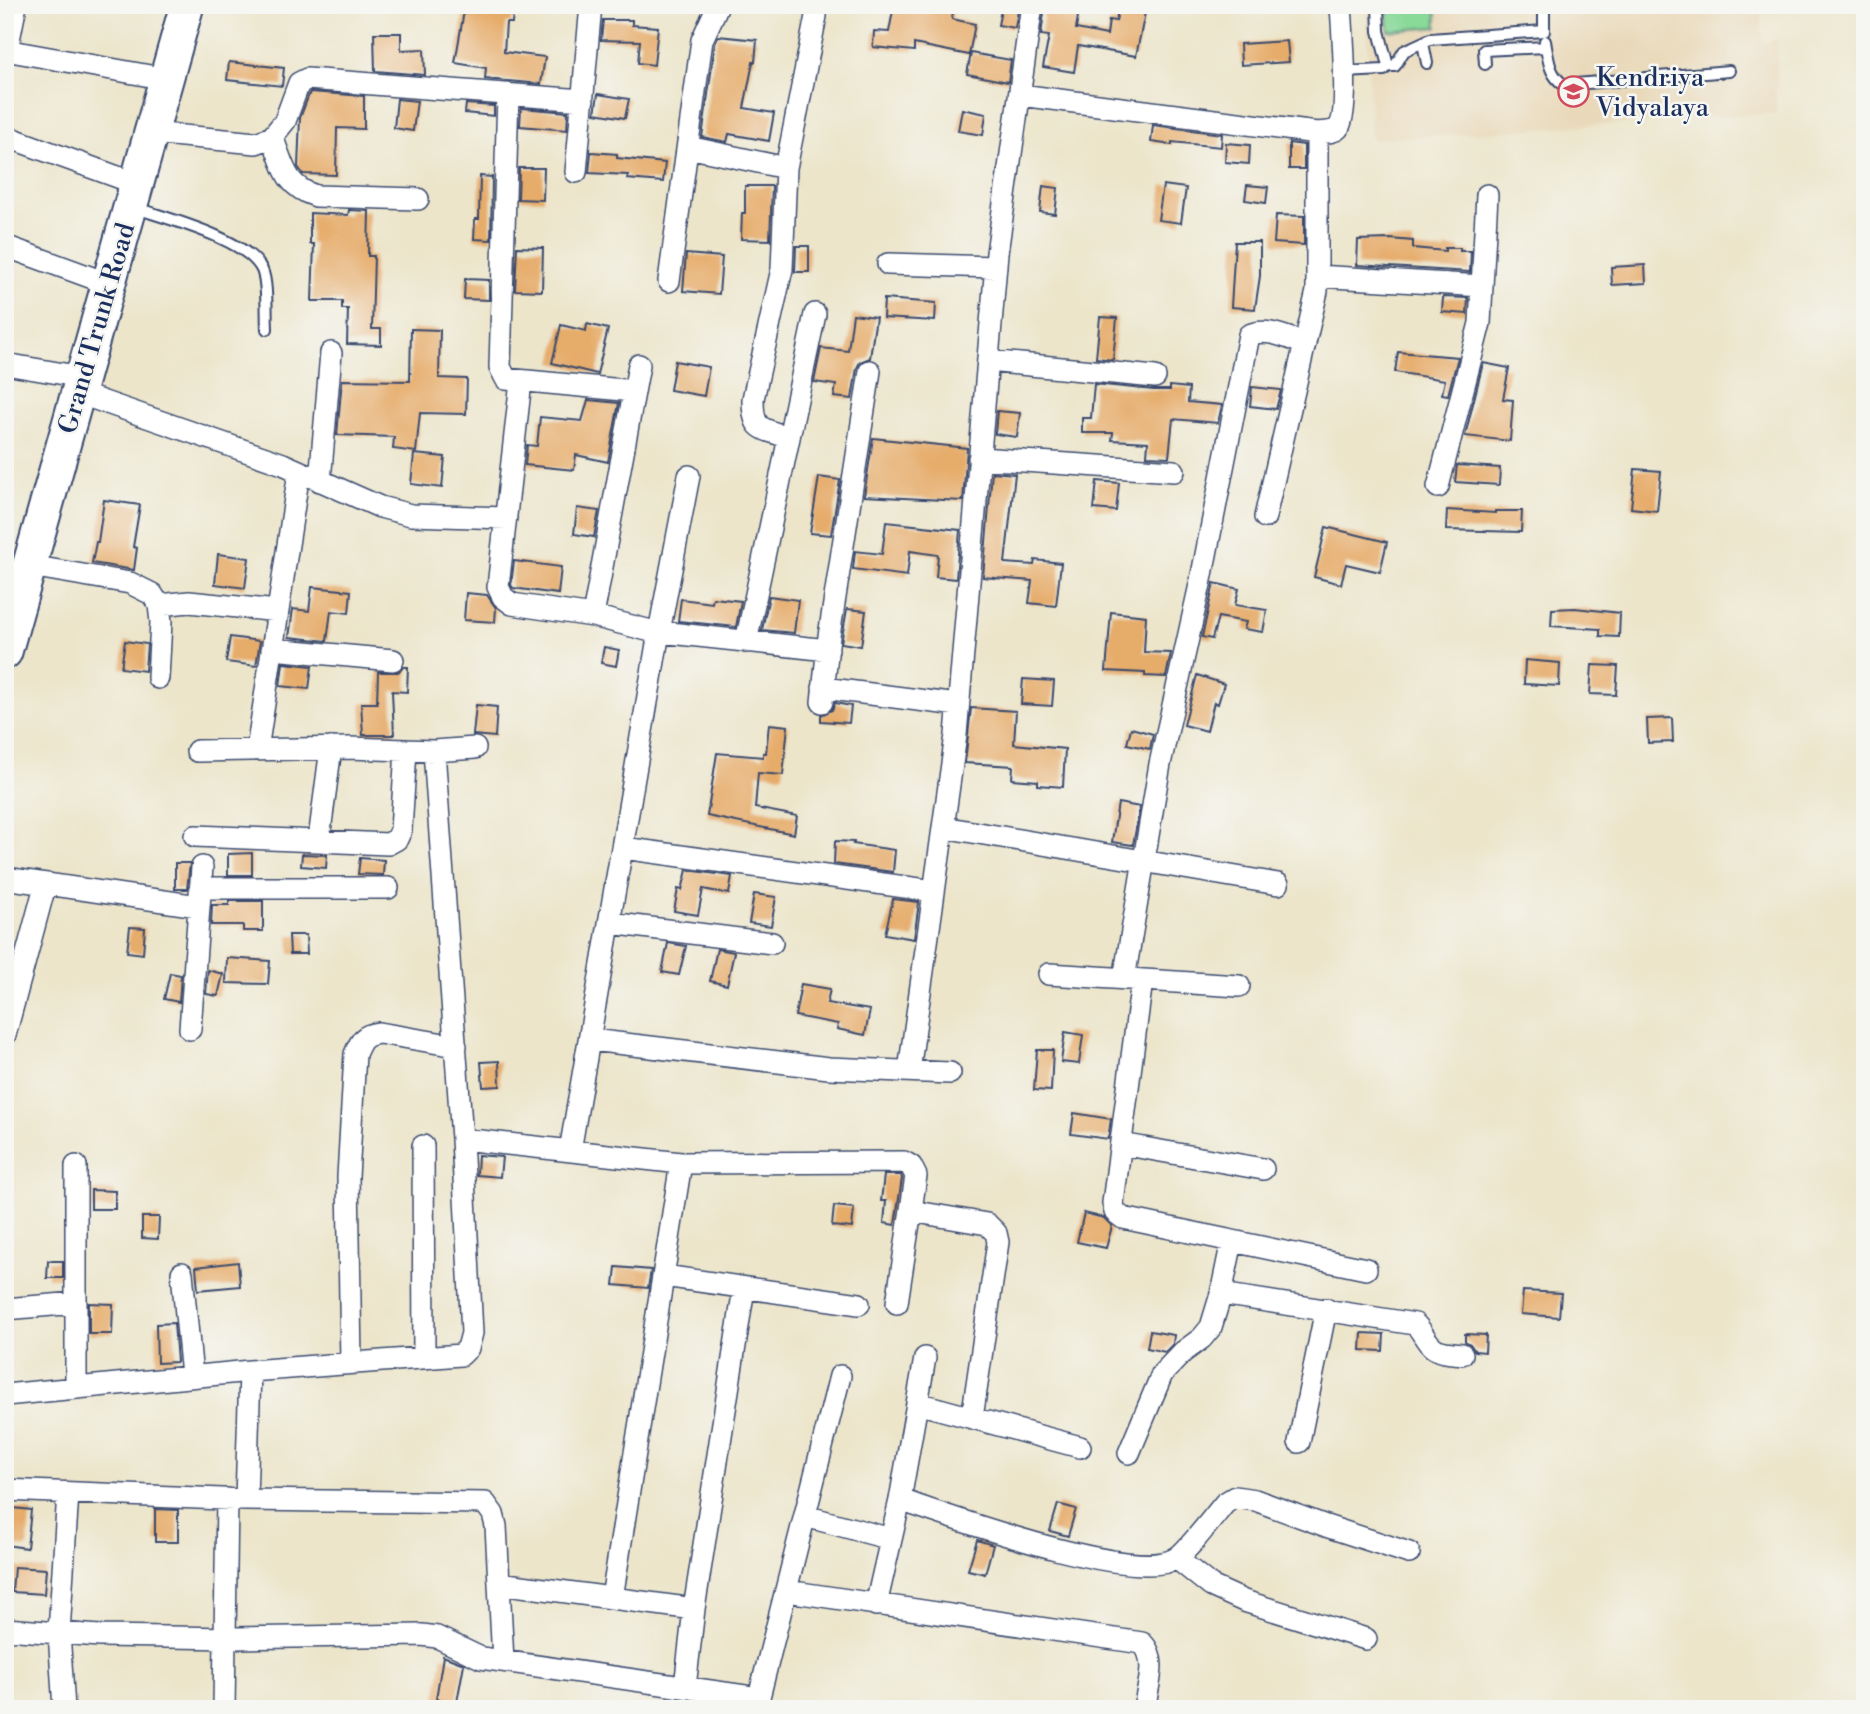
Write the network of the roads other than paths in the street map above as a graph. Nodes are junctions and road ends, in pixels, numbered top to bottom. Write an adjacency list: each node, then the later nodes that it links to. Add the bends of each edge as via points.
1 (16, 5): 13 (street)
2 (187, 5): 19 (main road, Grand Trunk Road)
3 (591, 5): 22 (street)
4 (718, 5): 27 (street, via 702,40)
5 (1032, 5): 21 (street)
6 (1341, 5): 18 (street)
7 (1378, 5): 16 (lane)
8 (1544, 5): 10 (lane)
9 (816, 16): 28 (street)
10 (1544, 31): 11 (lane); 12 (lane)
11 (1423, 43): 14 (lane); 16 (lane, via 1404,51 1395,66)
12 (1546, 47): 15 (lane, via 1484,50); 17 (lane, via 1551,71 1564,85)
13 (6, 50): 19 (street)
14 (1427, 63)
15 (1485, 64)
16 (1388, 66): 18 (lane)
17 (1729, 71)
18 (1344, 72): 24 (street, via 1340,125 1335,131)
19 (167, 79): 23 (main road, Grand Trunk Road)
20 (508, 94): 22 (street); 26 (street, via 307,79 299,83 285,121); 49 (street, via 500,367 506,379)
21 (1020, 95): 24 (street); 35 (street)
22 (583, 100): 29 (street)
23 (151, 133): 26 (street, via 256,142); 30 (main road, Grand Trunk Road)
24 (1317, 134): 36 (street)
25 (5, 136): 30 (street)
26 (272, 136): 32 (street, via 293,186 303,192)
27 (688, 147): 28 (street); 37 (street)
28 (786, 167): 52 (street, via 782,270 753,418 760,427)
29 (576, 172)
30 (134, 195): 38 (main road, Grand Trunk Road); 41 (lane, via 255,258 264,273)
31 (1487, 195): 39 (street)
32 (418, 199)
33 (5, 246): 38 (street)
34 (888, 264): 35 (street)
35 (996, 267): 44 (street)
36 (1317, 275): 39 (street); 42 (street)
37 (669, 281)
38 (109, 284): 50 (main road, Grand Trunk Road)
39 (1482, 285): 58 (street, via 1480,323)
40 (815, 314): 52 (street)
41 (267, 329)
42 (1305, 344): 59 (street); 83 (street, via 1269,333 1249,335)
43 (331, 353): 57 (street)
44 (988, 361): 48 (street); 53 (street)
45 (5, 364): 50 (street)
46 (639, 365): 51 (street)
47 (870, 371): 68 (street)
48 (1155, 377)
49 (521, 381): 51 (street); 60 (street)
50 (80, 385): 55 (street); 61 (main road, Grand Trunk Road)
51 (634, 391): 64 (street)
52 (789, 438): 66 (street)
53 (979, 458): 54 (street); 72 (street)
54 (1174, 471)
55 (299, 472): 57 (street); 63 (street)
56 (689, 476): 65 (street)
57 (320, 481): 60 (street, via 411,515)
58 (1438, 487)
59 (1265, 517)
60 (506, 518): 64 (street, via 498,587 503,597 512,604)
61 (19, 582): 62 (street, via 130,583 152,594); 69 (main road, Grand Trunk Road)
62 (159, 605): 63 (street, via 189,601); 71 (street)
63 (278, 611): 67 (street)
64 (593, 616): 65 (street)
65 (659, 632): 66 (street); 82 (street)
66 (746, 642): 68 (street)
67 (272, 649): 70 (street); 75 (street)
68 (828, 650): 72 (street, via 823,695)
69 (5, 652)
70 (393, 660)
71 (158, 678)
72 (958, 705): 79 (street)
73 (331, 748): 75 (street); 76 (street); 81 (street)
74 (475, 748): 78 (street)
75 (257, 750): 77 (street)
76 (405, 750): 78 (street); 81 (street, via 397,839 388,844)
77 (197, 751)
78 (434, 751): 98 (street)
79 (943, 827): 83 (street); 89 (street)
80 (195, 836): 81 (street)
81 (320, 839)
82 (623, 848): 89 (street); 90 (street)
83 (1144, 862): 85 (street); 93 (street)
84 (5, 878): 86 (street)
85 (1278, 884)
86 (45, 886): 87 (street); 96 (street)
87 (200, 887): 88 (street); 95 (street)
88 (388, 888)
89 (934, 891): 99 (street)
90 (610, 923): 91 (street); 97 (street)
91 (772, 943)
92 (1049, 974): 93 (street)
93 (1133, 979): 94 (street); 102 (street)
94 (1239, 986)
95 (190, 1029)
96 (5, 1035)
97 (590, 1040): 99 (street, via 829,1068); 104 (street)
98 (456, 1046): 101 (street); 123 (street, via 379,1033 367,1034 355,1054 348,1177)
99 (909, 1071): 100 (street)
100 (950, 1073)
101 (462, 1139): 104 (street); 121 (street, via 472,1333 461,1355)
102 (1121, 1144): 107 (street); 109 (street, via 1115,1212 1123,1218)
103 (423, 1146): 121 (street)
104 (570, 1151): 105 (street)
105 (681, 1163): 108 (street, via 904,1162 916,1176); 112 (street)
106 (76, 1166): 115 (street)
107 (1263, 1169)
108 (911, 1211): 116 (street); 130 (street, via 988,1224 996,1233)
109 (1232, 1241): 110 (street); 114 (street)
110 (1366, 1269)
111 (182, 1273): 125 (street)
112 (664, 1276): 113 (street); 144 (street)
113 (744, 1288): 117 (street); 146 (street)
114 (1221, 1294): 119 (street); 133 (street, via 1211,1327 1162,1374)
115 (76, 1303): 118 (street); 127 (street)
116 (897, 1303)
117 (859, 1304)
118 (5, 1309)
119 (1326, 1309): 120 (street, via 1415,1324 1437,1350); 131 (street)
120 (1462, 1354)
121 (424, 1358): 123 (street)
122 (925, 1359): 129 (street)
123 (351, 1363): 124 (street)
124 (250, 1371): 125 (street); 136 (street)
125 (192, 1376): 127 (street)
126 (840, 1376): 138 (street)
127 (76, 1388): 128 (street)
128 (5, 1395)
129 (917, 1403): 130 (street); 137 (street)
130 (972, 1418): 132 (street)
131 (1299, 1442)
132 (1080, 1447)
133 (1129, 1453)
134 (5, 1490): 135 (street)
135 (68, 1493): 136 (street); 148 (street)
136 (236, 1500): 142 (street, via 485,1503 496,1526); 149 (street)
137 (900, 1500): 139 (street); 141 (street, via 1040,1546 1126,1563 1161,1564)
138 (806, 1516): 139 (street); 143 (street)
139 (891, 1539): 145 (street)
140 (1409, 1553): 141 (street, via 1235,1497)
141 (1176, 1558): 150 (street, via 1211,1587)
142 (499, 1583): 144 (street); 151 (street)
143 (787, 1591): 145 (street); 153 (street)
144 (612, 1598): 146 (street)
145 (876, 1605): 156 (street, via 1142,1643 1152,1660)
146 (694, 1609): 152 (street)
147 (5, 1629): 148 (street)
148 (59, 1632): 149 (street); 154 (street)
149 (227, 1638): 151 (street, via 422,1635 438,1637 481,1658); 155 (street)
150 (1366, 1639)
151 (503, 1661): 152 (street)
152 (685, 1687): 153 (street)
153 (757, 1703)
154 (64, 1709)
155 (224, 1709)
156 (1144, 1709)

